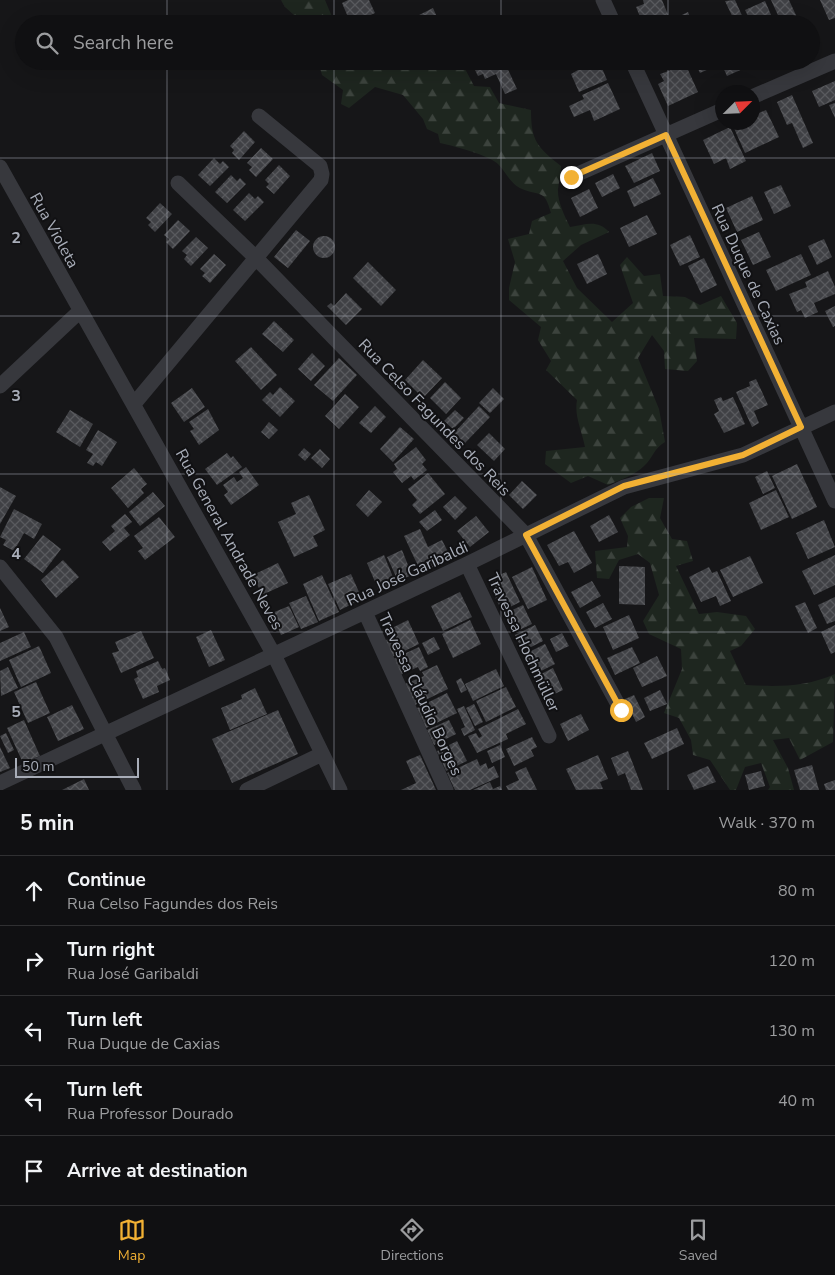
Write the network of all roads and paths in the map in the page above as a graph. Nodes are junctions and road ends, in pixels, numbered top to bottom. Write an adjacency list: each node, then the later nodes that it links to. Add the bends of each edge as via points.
1 (603, 0): 2 (street)
2 (610, 15)
3 (835, 61): 4 (street)
4 (820, 68)
5 (636, 70): 10 (street, Rua Duque de Caxias)
6 (814, 70): 7 (street)
7 (760, 94)
8 (715, 113): 10 (street)
9 (259, 116): 14 (street, via 320,166 322,174 321,180)
10 (666, 135): 12 (street); 19 (street, Rua Duque de Caxias)
11 (0, 167): 15 (street, Rua Violeta)
12 (571, 177)
13 (178, 183): 14 (street, Rua Celso Fagundes dos Reis)
14 (256, 258): 17 (street); 21 (street, Rua Celso Fagundes dos Reis)
15 (80, 310): 16 (street); 17 (street, Rua General Andrade Neves)
16 (0, 386)
17 (134, 404): 25 (street, Rua General Andrade Neves)
18 (835, 412): 19 (street, Rua José Garibaldi)
19 (801, 427): 20 (street, Rua Duque de Caxias); 21 (street, Rua José Garibaldi, via 743,455 624,486)
20 (835, 501)
21 (526, 535): 22 (street, Rua José Garibaldi); 26 (street, Rua Celso Fagundes dos Reis)
22 (467, 564): 24 (street, Rua José Garibaldi); 28 (street, Travessa Hochmüller)
23 (0, 567): 27 (street, via 56,637)
24 (365, 612): 25 (street, Rua José Garibaldi); 34 (street, Travessa Cláudio Borges)
25 (274, 654): 27 (street, Rua José Garibaldi); 29 (street, Rua General Andrade Neves)
26 (621, 710)
27 (104, 734): 30 (street, Rua José Garibaldi); 31 (street)
28 (548, 736)
29 (322, 754): 32 (street); 33 (street, Rua General Andrade Neves)
30 (0, 783)
31 (134, 790)
32 (247, 790)
33 (340, 790)
34 (446, 790)

